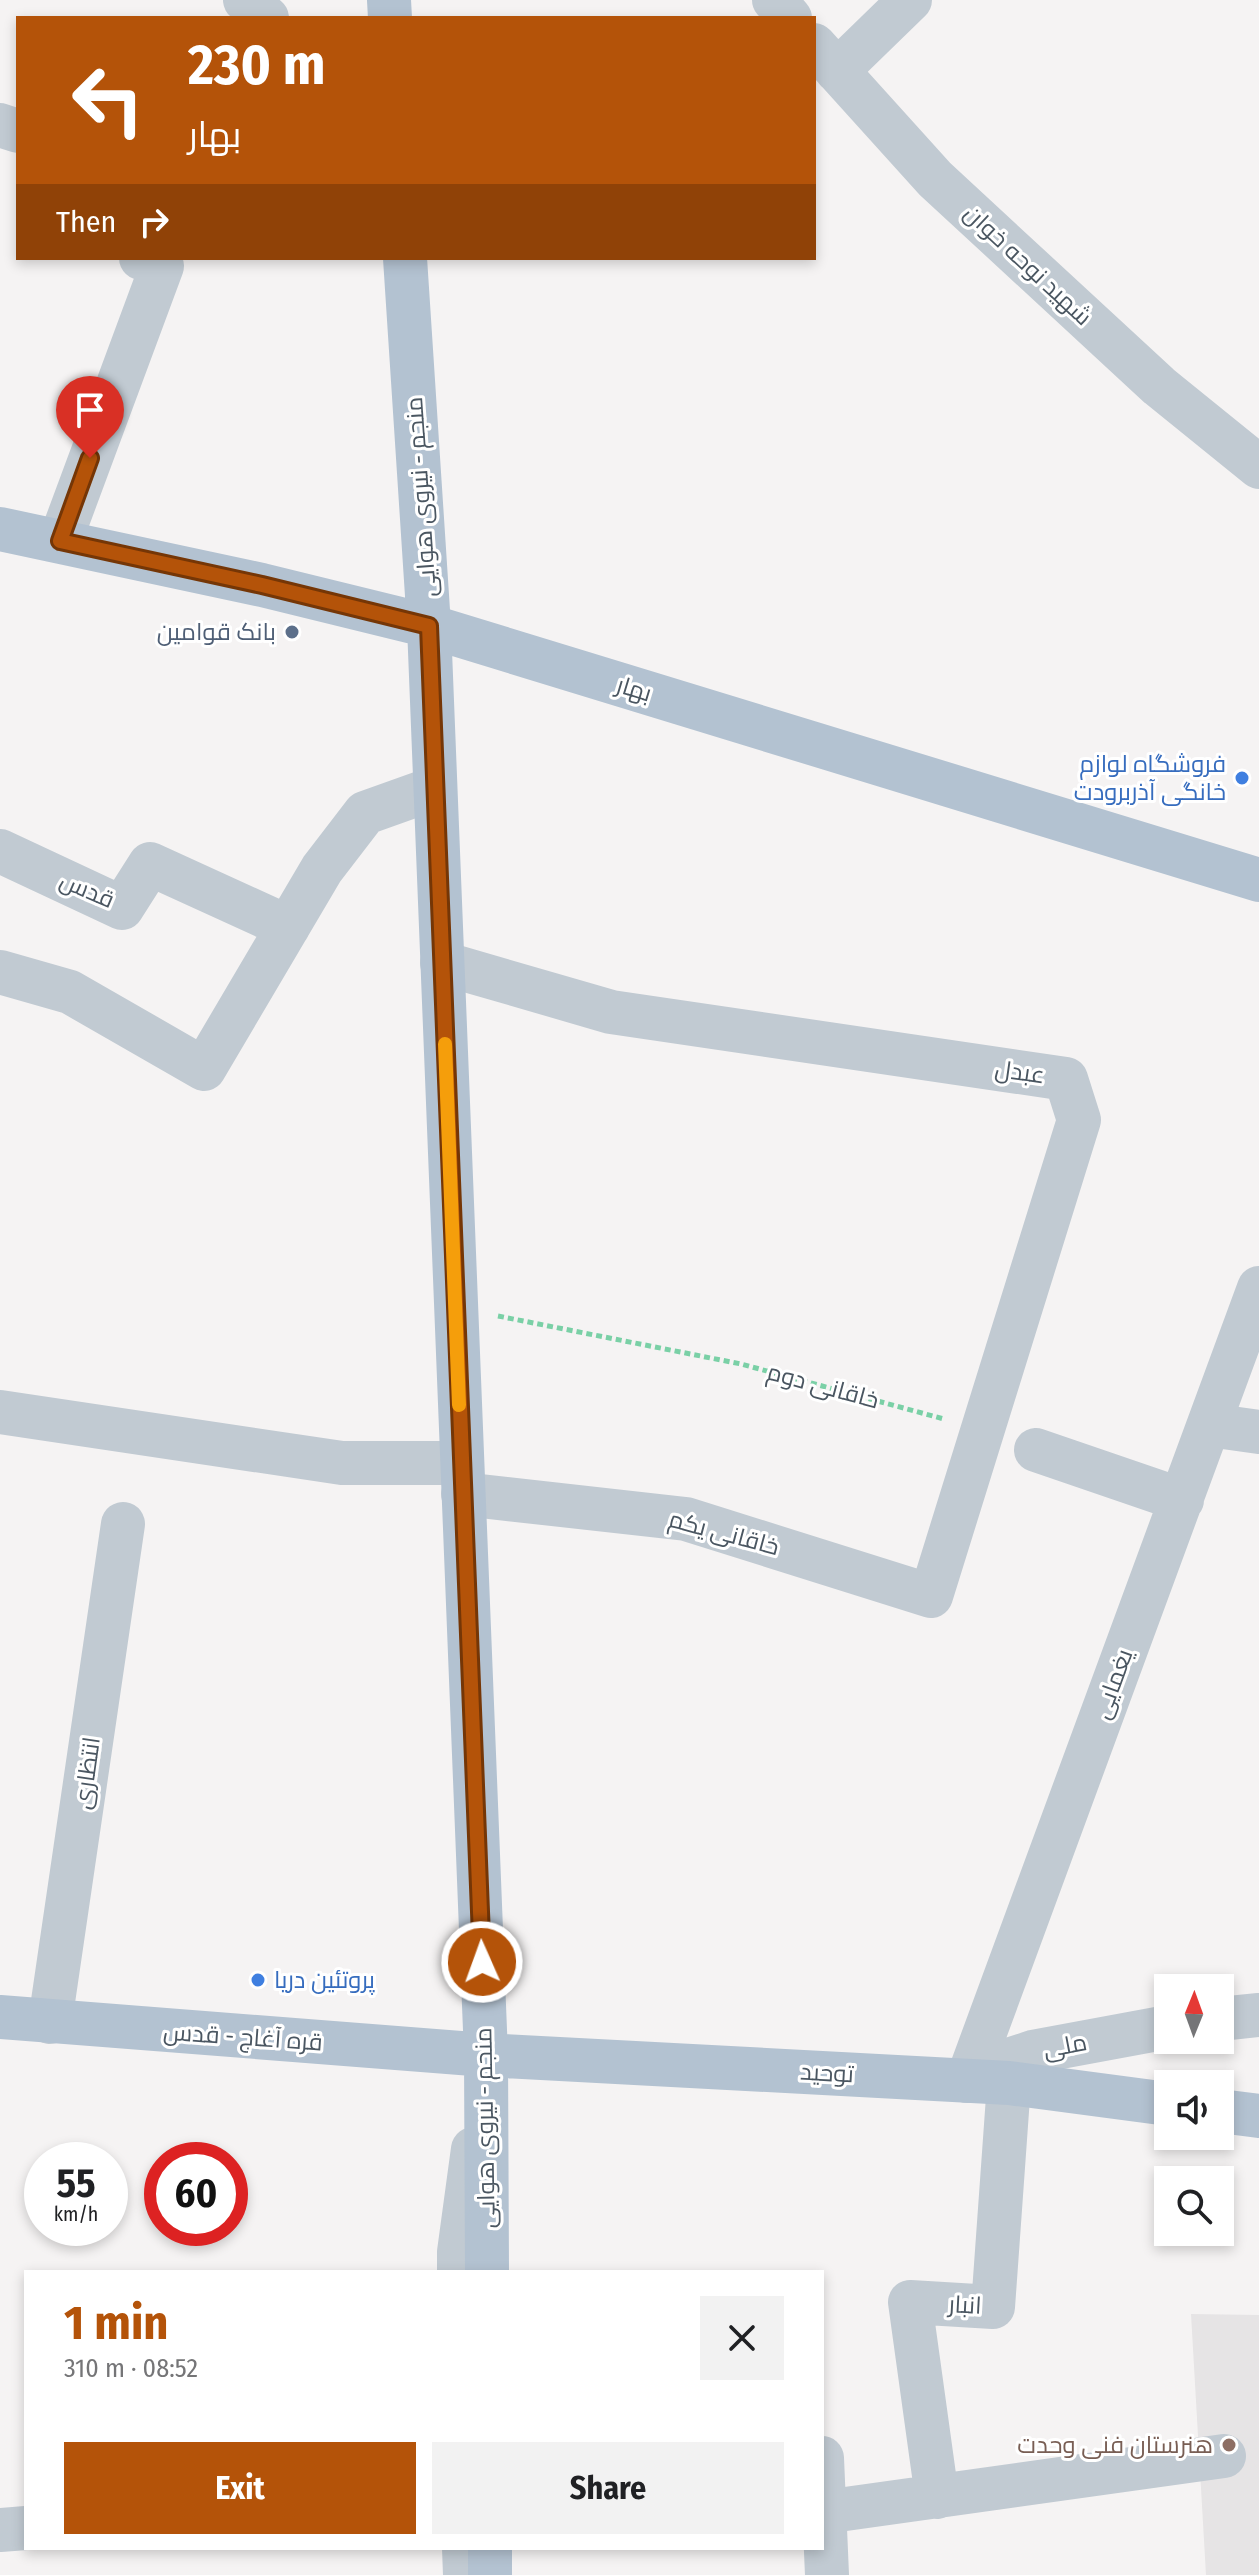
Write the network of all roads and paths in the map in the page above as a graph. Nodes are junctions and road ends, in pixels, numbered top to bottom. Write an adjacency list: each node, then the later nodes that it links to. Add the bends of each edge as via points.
1 (245, 0): 4 (street)
2 (774, 0): 5 (street)
3 (910, 0): 6 (street)
4 (265, 16)
5 (788, 16)
6 (826, 58): 9 (street, شهید نوحه خوان, via 935,179 1159,386)
7 (146, 260): 11 (street, via 162,266)
8 (405, 260): 12 (main road, منجم - نیروی هوایی)
9 (1259, 467)
10 (0, 529): 11 (main road, بهار)
11 (60, 541): 12 (main road, بهار)
12 (429, 626): 13 (main road, منجم - نیروی هوایی); 15 (main road, بهار)
13 (435, 788): 16 (street, via 365,813 322,869); 17 (main road, منجم - نیروی هوایی)
14 (0, 851): 16 (street, قدس, via 122,908 150,864)
15 (1259, 880)
16 (288, 927): 18 (street, via 204,1069 70,992)
17 (442, 963): 20 (main road, منجم - نیروی هوایی); 23 (street, عبدل, via 611,1012 1066,1079 1079,1120)
18 (0, 972)
19 (1259, 1288): 22 (street, یغمایی)
20 (456, 1308): 23 (path, خاقانی دوم, via 741,1364); 26 (main road, منجم - نیروی هوایی)
21 (0, 1412): 26 (street, خاقانی یکم)
22 (1209, 1425): 24 (street); 27 (street, یغمایی)
23 (980, 1432): 29 (street, عبدل)
24 (1259, 1432)
25 (1036, 1450): 27 (street)
26 (462, 1478): 29 (street, خاقانی یکم, via 686,1519); 35 (main road, منجم - نیروی هوایی)
27 (1182, 1500): 36 (street, یغمایی)
28 (123, 1524): 33 (street, انتظاری)
29 (931, 1596)
30 (1259, 2015): 32 (street)
31 (0, 2017): 33 (main road, قره آغاج - قدس)
32 (1234, 2018)
33 (50, 2022): 35 (main road, قره آغاج - قدس)
34 (1154, 2030): 36 (street, ملی, via 1033,2052 999,2063)
35 (486, 2055): 36 (main road, توحید); 40 (street); 41 (main road, منجم - نیروی هوایی)
36 (988, 2082): 37 (main road, توحید); 43 (street, انبار, via 993,2307 910,2302)
37 (1154, 2102)
38 (1234, 2113): 39 (main road)
39 (1259, 2116)
40 (459, 2270)
41 (487, 2270)
42 (1224, 2456): 43 (street)
43 (937, 2497): 44 (street)
44 (824, 2512): 51 (street)
45 (24, 2528): 46 (street)
46 (0, 2530)
47 (464, 2550): 49 (street)
48 (490, 2550): 50 (main road)
49 (465, 2575)
50 (490, 2575)
51 (827, 2575)

